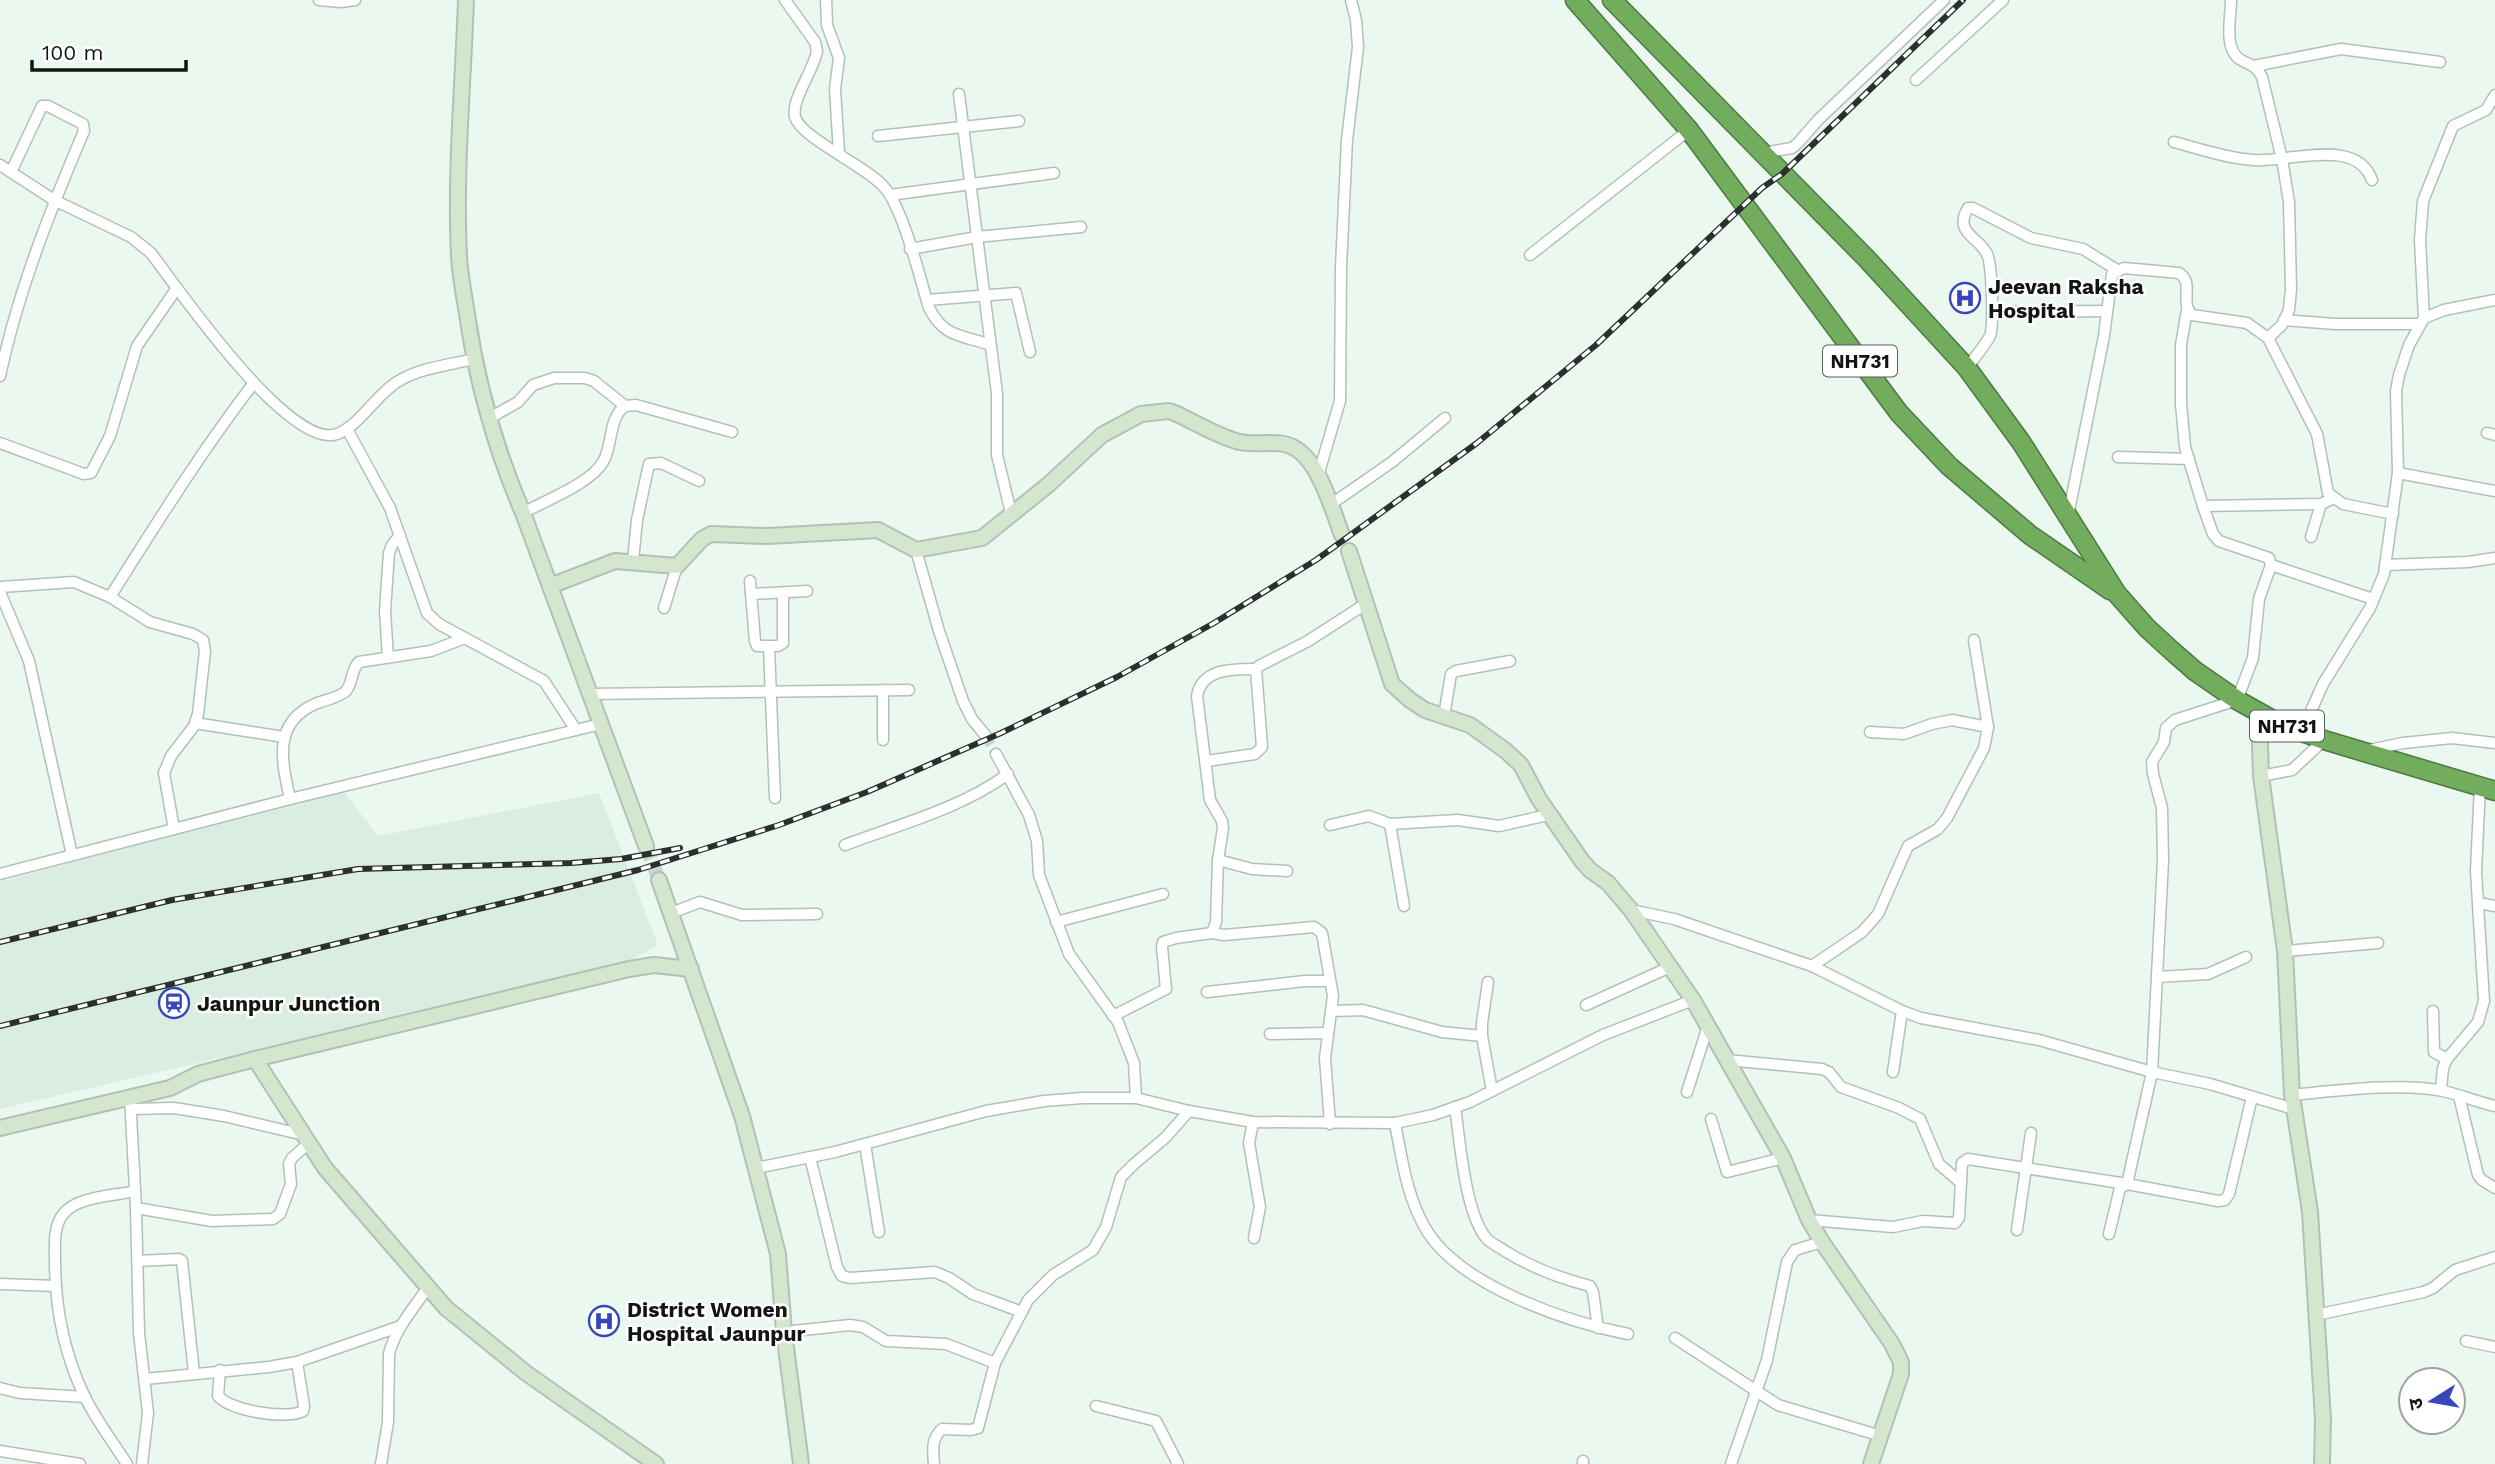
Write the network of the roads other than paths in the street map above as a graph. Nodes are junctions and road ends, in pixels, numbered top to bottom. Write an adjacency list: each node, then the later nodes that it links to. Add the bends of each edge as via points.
1 (319, 0): 2 (street)
2 (355, 0)
3 (466, 0): 51 (street, via 458,217 459,259)
4 (785, 0): 12 (street)
5 (826, 0): 13 (street, via 827,25)
6 (1351, 0): 64 (street, via 1358,47 1346,165 1340,401)
7 (1575, 0): 21 (highway, NH731)
8 (1612, 0): 25 (highway, NH731)
9 (1944, 0): 25 (street, via 1798,144)
10 (2003, 0): 16 (street)
11 (2231, 0): 15 (street, via 2232,50 2238,59)
12 (815, 42): 13 (street); 24 (street, via 816,59 797,101 796,120)
13 (837, 52): 24 (street)
14 (2440, 62): 15 (street, via 2341,49)
15 (2254, 66): 26 (street, via 2262,77)
16 (1916, 80)
17 (958, 94): 20 (street)
18 (2495, 95): 47 (street, via 2486,110 2453,126 2423,201)
19 (1019, 121): 20 (street)
20 (963, 127): 22 (street); 31 (street)
21 (1689, 131): 37 (street); 92 (highway, NH731, via 1899,413 1949,466 2030,535)
22 (878, 136)
23 (2174, 142): 26 (street, via 2249,160)
24 (839, 153): 32 (street)
25 (1763, 153): 53 (highway, NH731)
26 (2282, 159): 30 (street, via 2337,155 2360,162); 46 (street, via 2289,202 2291,289)
27 (0, 165): 28 (street)
28 (11, 172): 33 (street); 33 (street, via 42,106 83,124)
29 (1054, 173): 31 (street)
30 (2372, 180)
31 (970, 183): 32 (street); 35 (street)
32 (890, 195): 36 (street)
33 (54, 200): 39 (street, via 131,237 151,253); 52 (street)
34 (1081, 227): 35 (street)
35 (977, 237): 36 (street); 40 (street)
36 (911, 249): 41 (street)
37 (1530, 255)
38 (2117, 270): 43 (street, via 2179,273 2187,283); 44 (street, via 2112,274); 45 (street, via 2083,249 2031,238 1968,208 1965,230 1987,254)
39 (177, 288): 54 (street); 60 (street, via 137,346 110,436 91,473)
40 (984, 294): 41 (street); 49 (street); 50 (street, via 1016,293)
41 (927, 300): 49 (street, via 943,329)
42 (2495, 300): 47 (street, via 2444,310)
43 (2187, 310): 48 (street, via 2192,315 2247,323); 62 (street, via 2181,345 2181,404)
44 (2107, 311): 45 (street); 74 (street)
45 (1993, 312): 53 (street, via 1989,337)
46 (2284, 320): 47 (street, via 2345,324); 48 (street)
47 (2421, 321): 63 (street, via 2396,391)
48 (2268, 338): 67 (street, via 2317,434 2325,485)
49 (991, 347): 72 (street, via 997,455)
50 (1030, 352)
51 (474, 359): 57 (street); 58 (street, via 397,382)
52 (1, 368)
53 (1967, 368): 74 (highway, NH731)
54 (253, 384): 58 (street, via 309,431 329,436); 93 (street, via 183,481)
55 (625, 406): 57 (street, via 594,381 554,378 533,385 518,402); 59 (street, via 636,405); 71 (street, via 617,415 605,459 596,472)
56 (1445, 418): 69 (street)
57 (488, 419): 71 (street)
58 (347, 429): 75 (street)
59 (732, 432)
60 (0, 443)
61 (2118, 457): 62 (street)
62 (2189, 459): 70 (street)
63 (2398, 472): 66 (street); 73 (street)
64 (1318, 476): 69 (street); 72 (street, via 1306,454 1296,447 1238,442 1169,411 1150,412 1102,435)
65 (699, 481): 81 (street, via 661,463 649,464)
66 (2495, 491)
67 (2334, 498): 68 (street); 73 (street)
68 (2321, 504): 70 (street); 77 (street)
69 (1330, 505): 76 (street)
70 (2203, 506): 82 (street, via 2219,541 2269,558)
71 (523, 513): 86 (street)
72 (1011, 513): 78 (street, via 982,538)
73 (2393, 514): 83 (street)
74 (2068, 517): 92 (highway, NH731)
75 (400, 535): 97 (street, via 427,613); 100 (street, via 389,553)
76 (1342, 535)
77 (2311, 537)
78 (916, 550): 84 (street, via 877,530 711,534); 116 (street, via 963,701)
79 (1349, 551): 95 (street)
80 (2495, 558): 83 (street)
81 (633, 562): 84 (street); 86 (street, via 615,561)
82 (2271, 565): 94 (street); 107 (street, via 2259,599 2253,658)
83 (2385, 565): 94 (street)
84 (677, 566): 96 (street)
85 (750, 580): 91 (street)
86 (550, 586): 106 (street)
87 (0, 587): 93 (street, via 74,582)
88 (807, 590): 90 (street)
89 (0, 592): 135 (street, via 29,661)
90 (783, 593): 91 (street); 99 (street, via 784,641)
91 (751, 594): 99 (street, via 755,643)
92 (2117, 594): 107 (highway, NH731, via 2171,650)
93 (110, 597): 110 (street, via 150,622 203,640)
94 (2373, 600): 115 (street, via 2323,684)
95 (1367, 603): 102 (street); 109 (street, via 1392,684 1425,710)
96 (664, 608)
97 (465, 638): 100 (street, via 431,651); 113 (street, via 544,681)
98 (1974, 640): 112 (street)
99 (769, 647): 105 (street)
100 (388, 657): 117 (street, via 357,663 344,693 307,708)
101 (1510, 661): 109 (street, via 1451,674)
102 (1256, 669): 123 (street, via 1262,747 1255,754); 123 (street, via 1223,669 1199,687)
103 (883, 690): 104 (street); 105 (street); 118 (street)
104 (908, 690)
105 (771, 692): 106 (street); 127 (street)
106 (590, 694): 111 (street)
107 (2237, 701): 108 (highway, NH731); 155 (street, via 2175,720 2166,728 2152,762 2162,808)
108 (2259, 713): 115 (highway, NH731); 125 (street)
109 (1444, 716): 129 (street, via 1471,725 1506,751 1521,765)
110 (195, 723): 117 (street); 132 (street, via 164,773)
111 (601, 724): 113 (street); 134 (street)
112 (1988, 727): 114 (street, via 1952,720 1904,734); 152 (street, via 1984,748 1947,818 1938,829 1908,846 1878,914 1862,932)
113 (576, 730): 128 (street)
114 (1870, 732)
115 (2302, 732): 119 (highway, NH731)
116 (986, 736)
117 (284, 737): 128 (street, via 282,765)
118 (883, 740)
119 (2324, 740): 121 (highway, NH731); 125 (street, via 2292,770)
120 (2495, 743): 121 (street, via 2452,738)
121 (2361, 751): 126 (highway, NH731)
122 (996, 754): 124 (street)
123 (1207, 761): 136 (street, via 1210,800 1222,821)
124 (1008, 774): 133 (street, via 961,802); 147 (street, via 1029,815 1037,841 1039,875)
125 (2261, 776): 150 (street)
126 (2487, 789): 141 (street, via 2476,871)
127 (775, 798)
128 (290, 799): 132 (street)
129 (1552, 814): 130 (street, via 1499,827 1458,820); 144 (street, via 1590,870)
130 (1390, 824): 131 (street, via 1369,816); 142 (street)
131 (1330, 825)
132 (174, 829): 135 (street)
133 (845, 845)
134 (646, 846)
135 (72, 855): 138 (street)
136 (1218, 860): 137 (street); 148 (street)
137 (1287, 872)
138 (0, 874)
139 (659, 880): 145 (street)
140 (1163, 894): 147 (street)
141 (2479, 903): 143 (street); 170 (street, via 2484,1001 2478,1022)
142 (1404, 906)
143 (2495, 906)
144 (1631, 910): 152 (street, via 1674,919); 153 (street)
145 (671, 913): 146 (street, via 700,902 742,915); 154 (street)
146 (817, 914)
147 (1056, 922): 164 (street, via 1075,964)
148 (1212, 933): 156 (street, via 1319,928); 164 (street, via 1163,942 1166,989)
149 (2378, 943): 150 (street)
150 (2285, 951): 180 (street)
151 (2246, 957): 155 (street, via 2208,974)
152 (1812, 966): 161 (street)
153 (1670, 967): 159 (street); 160 (street)
154 (691, 969): 169 (street, via 654,965 629,969); 196 (street)
155 (2157, 977): 173 (street)
156 (1330, 981): 158 (street); 162 (street)
157 (1488, 982): 168 (street)
158 (1208, 992)
159 (1693, 1000): 165 (street); 175 (street, via 1602,1035)
160 (1586, 1004)
161 (1902, 1011): 172 (street); 173 (street, via 2039,1040)
162 (1332, 1012): 166 (street); 168 (street, via 1363,1010 1442,1032)
163 (2433, 1012): 170 (street, via 2434,1052)
164 (1114, 1016): 179 (street, via 1134,1063)
165 (1708, 1026): 171 (street); 176 (street)
166 (1328, 1033): 167 (street); 188 (street, via 1325,1058)
167 (1270, 1034)
168 (1482, 1036): 175 (street)
169 (255, 1059): 181 (street, via 198,1074); 191 (street)
170 (2447, 1059): 174 (street)
171 (1727, 1060): 194 (street); 197 (street, via 1822,1069 1842,1087 1920,1119 1939,1164)
172 (1894, 1072)
173 (2152, 1072): 178 (street); 198 (street)
174 (2441, 1090): 177 (street); 180 (street, via 2344,1090)
175 (1492, 1091): 183 (street)
176 (1687, 1092)
177 (2459, 1096): 182 (street); 199 (street, via 2478,1175)
178 (2252, 1097): 180 (street); 198 (street, via 2225,1200)
179 (1136, 1098): 184 (street); 192 (street, via 1082,1097 1003,1107)
180 (2293, 1102): 214 (street, via 2310,1212)
181 (130, 1103): 189 (street); 191 (street, via 212,1114); 200 (street)
182 (2495, 1106)
183 (1455, 1107): 187 (street); 216 (street, via 1468,1193 1481,1230 1488,1240 1527,1265 1590,1286)
184 (1189, 1111): 186 (street); 213 (street, via 1121,1177 1106,1227 1093,1250 1043,1283)
185 (1711, 1119): 194 (street, via 1727,1172)
186 (1253, 1122): 188 (street); 206 (street, via 1249,1143 1260,1208)
187 (1395, 1123): 188 (street); 216 (street, via 1406,1181 1419,1216 1437,1245 1482,1282)
188 (1330, 1124)
189 (0, 1128)
190 (2031, 1133): 195 (street)
191 (306, 1139): 201 (street, via 289,1164 291,1184 274,1219 212,1221); 212 (street, via 325,1168)
192 (865, 1144): 193 (street); 204 (street)
193 (810, 1157): 196 (street); 213 (street, via 842,1276 934,1272 973,1294)
194 (1783, 1158): 202 (street)
195 (2026, 1167): 197 (street, via 1968,1158 1962,1163); 198 (street); 203 (street)
196 (756, 1168): 217 (street, via 778,1254)
197 (1961, 1183): 202 (street, via 1955,1223 1923,1221 1893,1227)
198 (2127, 1184): 205 (street, via 2120,1188)
199 (2495, 1188)
200 (135, 1191): 201 (street); 211 (street, via 85,1202 63,1214 55,1237)
201 (136, 1208): 209 (street)
202 (1809, 1220): 207 (street)
203 (2017, 1230)
204 (879, 1232)
205 (2109, 1234)
206 (1254, 1238)
207 (1822, 1242): 228 (street, via 1795,1250 1787,1262); 231 (street, via 1901,1362 1899,1386)
208 (2495, 1257): 214 (street, via 2455,1270 2424,1292)
209 (138, 1261): 225 (street, via 182,1261); 226 (street)
210 (0, 1284): 211 (street)
211 (56, 1286): 229 (street, via 66,1350)
212 (428, 1287): 215 (street); 233 (street, via 446,1308 526,1373)
213 (1022, 1312): 223 (street)
214 (2316, 1315): 243 (street)
215 (401, 1326): 222 (street); 237 (street, via 389,1354 388,1422)
216 (1598, 1328): 218 (street)
217 (784, 1332): 223 (street, via 850,1325 886,1341 946,1344); 238 (street)
218 (1628, 1334)
219 (1675, 1338): 228 (street)
220 (2466, 1341): 221 (street)
221 (2495, 1347)
222 (297, 1362): 224 (street); 224 (street, via 304,1406 296,1414 250,1411 227,1404 218,1396)
223 (995, 1363): 239 (street, via 978,1428 942,1429 932,1445)
224 (220, 1370): 225 (street)
225 (194, 1373): 226 (street)
226 (145, 1379): 236 (street, via 148,1413)
227 (0, 1388): 229 (street)
228 (1757, 1392): 231 (street, via 1786,1408); 241 (street)
229 (85, 1396): 235 (street)
230 (1096, 1406): 240 (street, via 1160,1427)
231 (1881, 1436): 242 (street)
232 (0, 1451): 234 (street)
233 (648, 1462)
234 (80, 1464)
235 (127, 1464)
236 (142, 1464)
237 (381, 1464)
238 (801, 1464)
239 (934, 1464)
240 (1178, 1464)
241 (1731, 1464)
242 (1871, 1464)
243 (2322, 1464)

